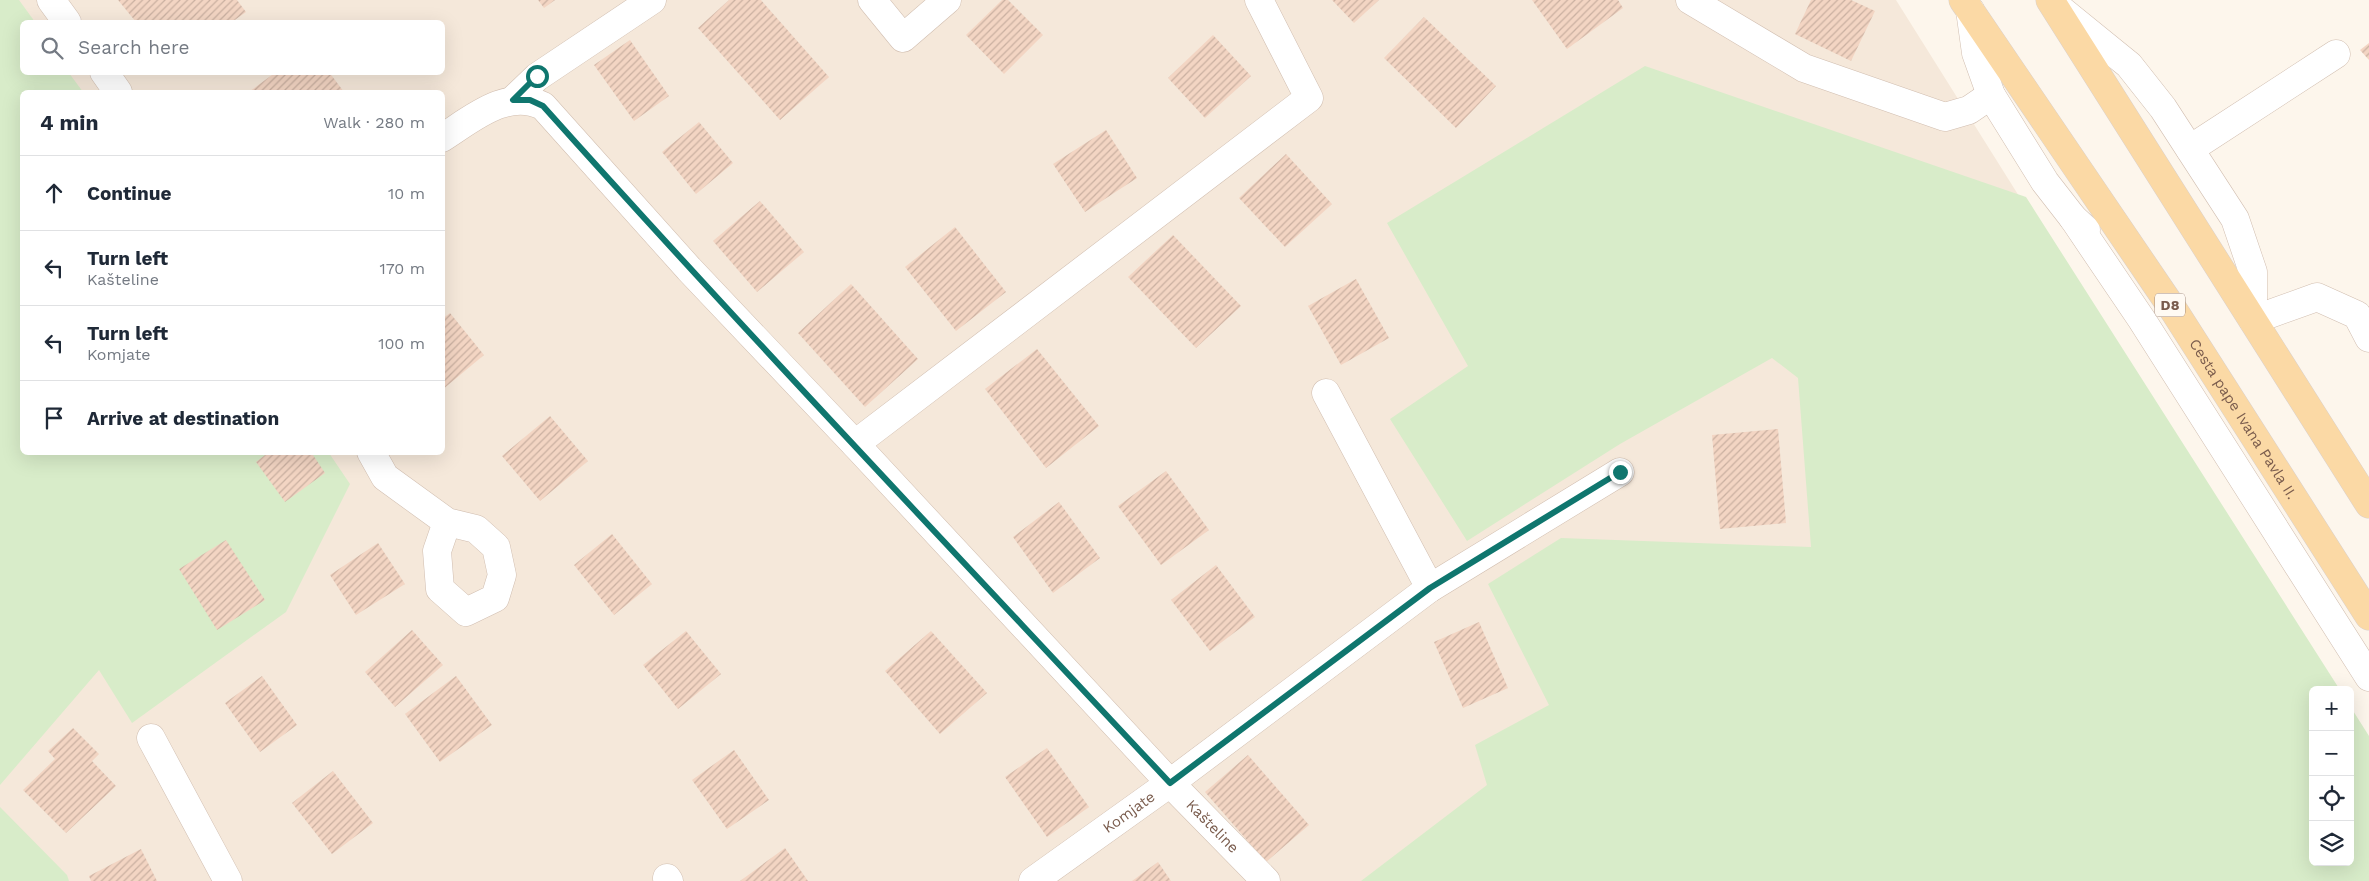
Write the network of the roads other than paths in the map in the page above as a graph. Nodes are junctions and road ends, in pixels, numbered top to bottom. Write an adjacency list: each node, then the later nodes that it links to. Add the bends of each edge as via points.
1 (51, 0): 9 (street)
2 (652, 0): 14 (street, via 537,76)
3 (872, 0): 4 (street, via 903,38)
4 (947, 0)
5 (1259, 0): 22 (street, via 1309,98)
6 (1690, 0): 13 (street, via 1804,68 1945,117 1969,110)
7 (2051, 1): 16 (street, via 2129,65); 19 (main road)
8 (1966, 5): 13 (street, via 1976,54); 18 (main road, Cesta pape Ivana Pavla II. / D8)
9 (66, 20)
10 (2336, 54): 16 (street)
11 (106, 75): 12 (street)
12 (117, 90)
13 (1991, 95): 17 (street)
14 (513, 100): 15 (street, Kašteline, via 497,105); 22 (street, Kašteline, via 530,100 543,106 689,269)
15 (445, 136)
16 (2190, 149): 19 (street, via 2235,219 2252,272)
17 (2073, 218): 18 (street, via 2116,260); 29 (street, via 2147,328)
18 (2171, 306): 28 (main road, Cesta pape Ivana Pavla II. / D8)
19 (2253, 320): 20 (street, via 2317,297 2357,315); 25 (main road)
20 (2369, 338)
21 (1326, 393): 27 (street)
22 (855, 444): 31 (street, Kašteline)
23 (373, 455): 26 (street, via 385,477)
24 (1620, 472): 27 (street, Komjate)
25 (2369, 504)
26 (447, 522)
27 (1430, 588): 31 (street, Komjate)
28 (2369, 616)
29 (2369, 677)
30 (150, 738): 32 (street)
31 (1170, 783): 33 (street, Komjate); 34 (street, Kašteline)
32 (228, 881)
33 (1033, 881)
34 (1266, 881)

